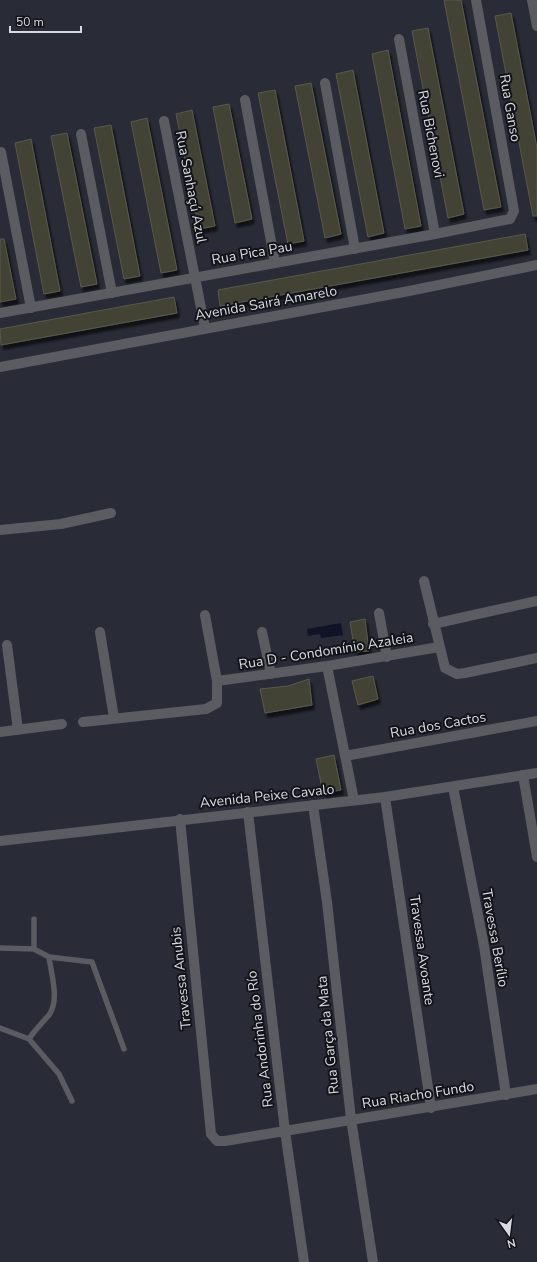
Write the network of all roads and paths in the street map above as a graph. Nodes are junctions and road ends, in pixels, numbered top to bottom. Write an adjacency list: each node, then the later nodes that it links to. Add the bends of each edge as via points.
1 (476, 0): 10 (street, Rua Ganso, via 514,211)
2 (532, 0): 3 (street)
3 (537, 26)
4 (399, 39): 11 (street, Rua Bichenovi)
5 (325, 83): 12 (street)
6 (245, 100): 13 (street)
7 (164, 121): 15 (street, Rua Sanhaçú Azul)
8 (81, 134): 16 (street)
9 (1, 152): 17 (street)
10 (510, 219): 11 (street, Rua Pica Pau)
11 (435, 234): 12 (street, Rua Pica Pau)
12 (355, 249): 13 (street, Rua Pica Pau)
13 (275, 263): 15 (street, Rua Pica Pau)
14 (537, 265): 19 (street, Avenida Sairá Amarelo)
15 (195, 278): 16 (street, Rua Pica Pau); 19 (street, Rua Sanhaçú Azul)
16 (112, 293): 17 (street, Rua Pica Pau)
17 (31, 308): 18 (street, Rua Pica Pau)
18 (0, 313)
19 (205, 328): 20 (street, Avenida Sairá Amarelo)
20 (0, 367)
21 (110, 513): 22 (street, via 61,524)
22 (0, 530)
23 (424, 581): 27 (street)
24 (537, 601): 27 (street)
25 (379, 613): 32 (street)
26 (205, 616): 36 (street)
27 (433, 624): 31 (street)
28 (100, 632): 37 (street)
29 (262, 632): 35 (street)
30 (7, 645): 41 (street)
31 (439, 647): 32 (street, Rua D - Condomínio Azaleia); 33 (street, via 445,668 457,674)
32 (387, 657): 34 (street, Rua D - Condomínio Azaleia)
33 (537, 658)
34 (327, 666): 35 (street, Rua D - Condomínio Azaleia); 43 (street)
35 (271, 674): 36 (street, Rua D - Condomínio Azaleia)
36 (217, 681): 37 (street, via 217,703 206,709)
37 (114, 718): 39 (street)
38 (537, 721): 43 (street, Rua dos Cactos)
39 (83, 722)
40 (62, 724): 41 (street)
41 (18, 730): 42 (street)
42 (0, 732)
43 (345, 756): 48 (street)
44 (537, 773): 45 (street, Avenida Peixe Cavalo)
45 (523, 775): 46 (street, Avenida Peixe Cavalo); 53 (street)
46 (453, 787): 47 (street, Avenida Peixe Cavalo); 62 (street, Travessa Berílio, via 484,946)
47 (385, 797): 48 (street, Avenida Peixe Cavalo); 64 (street, Travessa Avoante)
48 (354, 800): 49 (street, Avenida Peixe Cavalo)
49 (313, 805): 50 (street, Avenida Peixe Cavalo); 65 (street, Rua Garça da Mata, via 328,902)
50 (248, 812): 51 (street, Avenida Peixe Cavalo); 66 (street, Rua Andorinha do Río)
51 (180, 820): 52 (street, Avenida Peixe Cavalo); 67 (street, Travessa Anubis)
52 (0, 841)
53 (537, 858)
54 (34, 919): 56 (lane)
55 (0, 948): 56 (lane)
56 (34, 949): 57 (lane)
57 (49, 957): 59 (lane, via 54,996 50,1014); 60 (lane, via 92,962)
58 (0, 1028): 59 (lane)
59 (29, 1039): 63 (lane, via 59,1074)
60 (124, 1049)
61 (537, 1090): 62 (street, Rua Riacho Fundo)
62 (506, 1095): 64 (street, Rua Riacho Fundo)
63 (72, 1101)
64 (431, 1108): 65 (street, Rua Riacho Fundo)
65 (352, 1119): 66 (street, Rua Riacho Fundo); 69 (street, Rua Garça da Mata)
66 (285, 1131): 67 (street, Rua Riacho Fundo, via 224,1142 217,1141); 68 (street, Rua Andorinha do Río)
67 (211, 1134)
68 (304, 1262)
69 (373, 1262)

